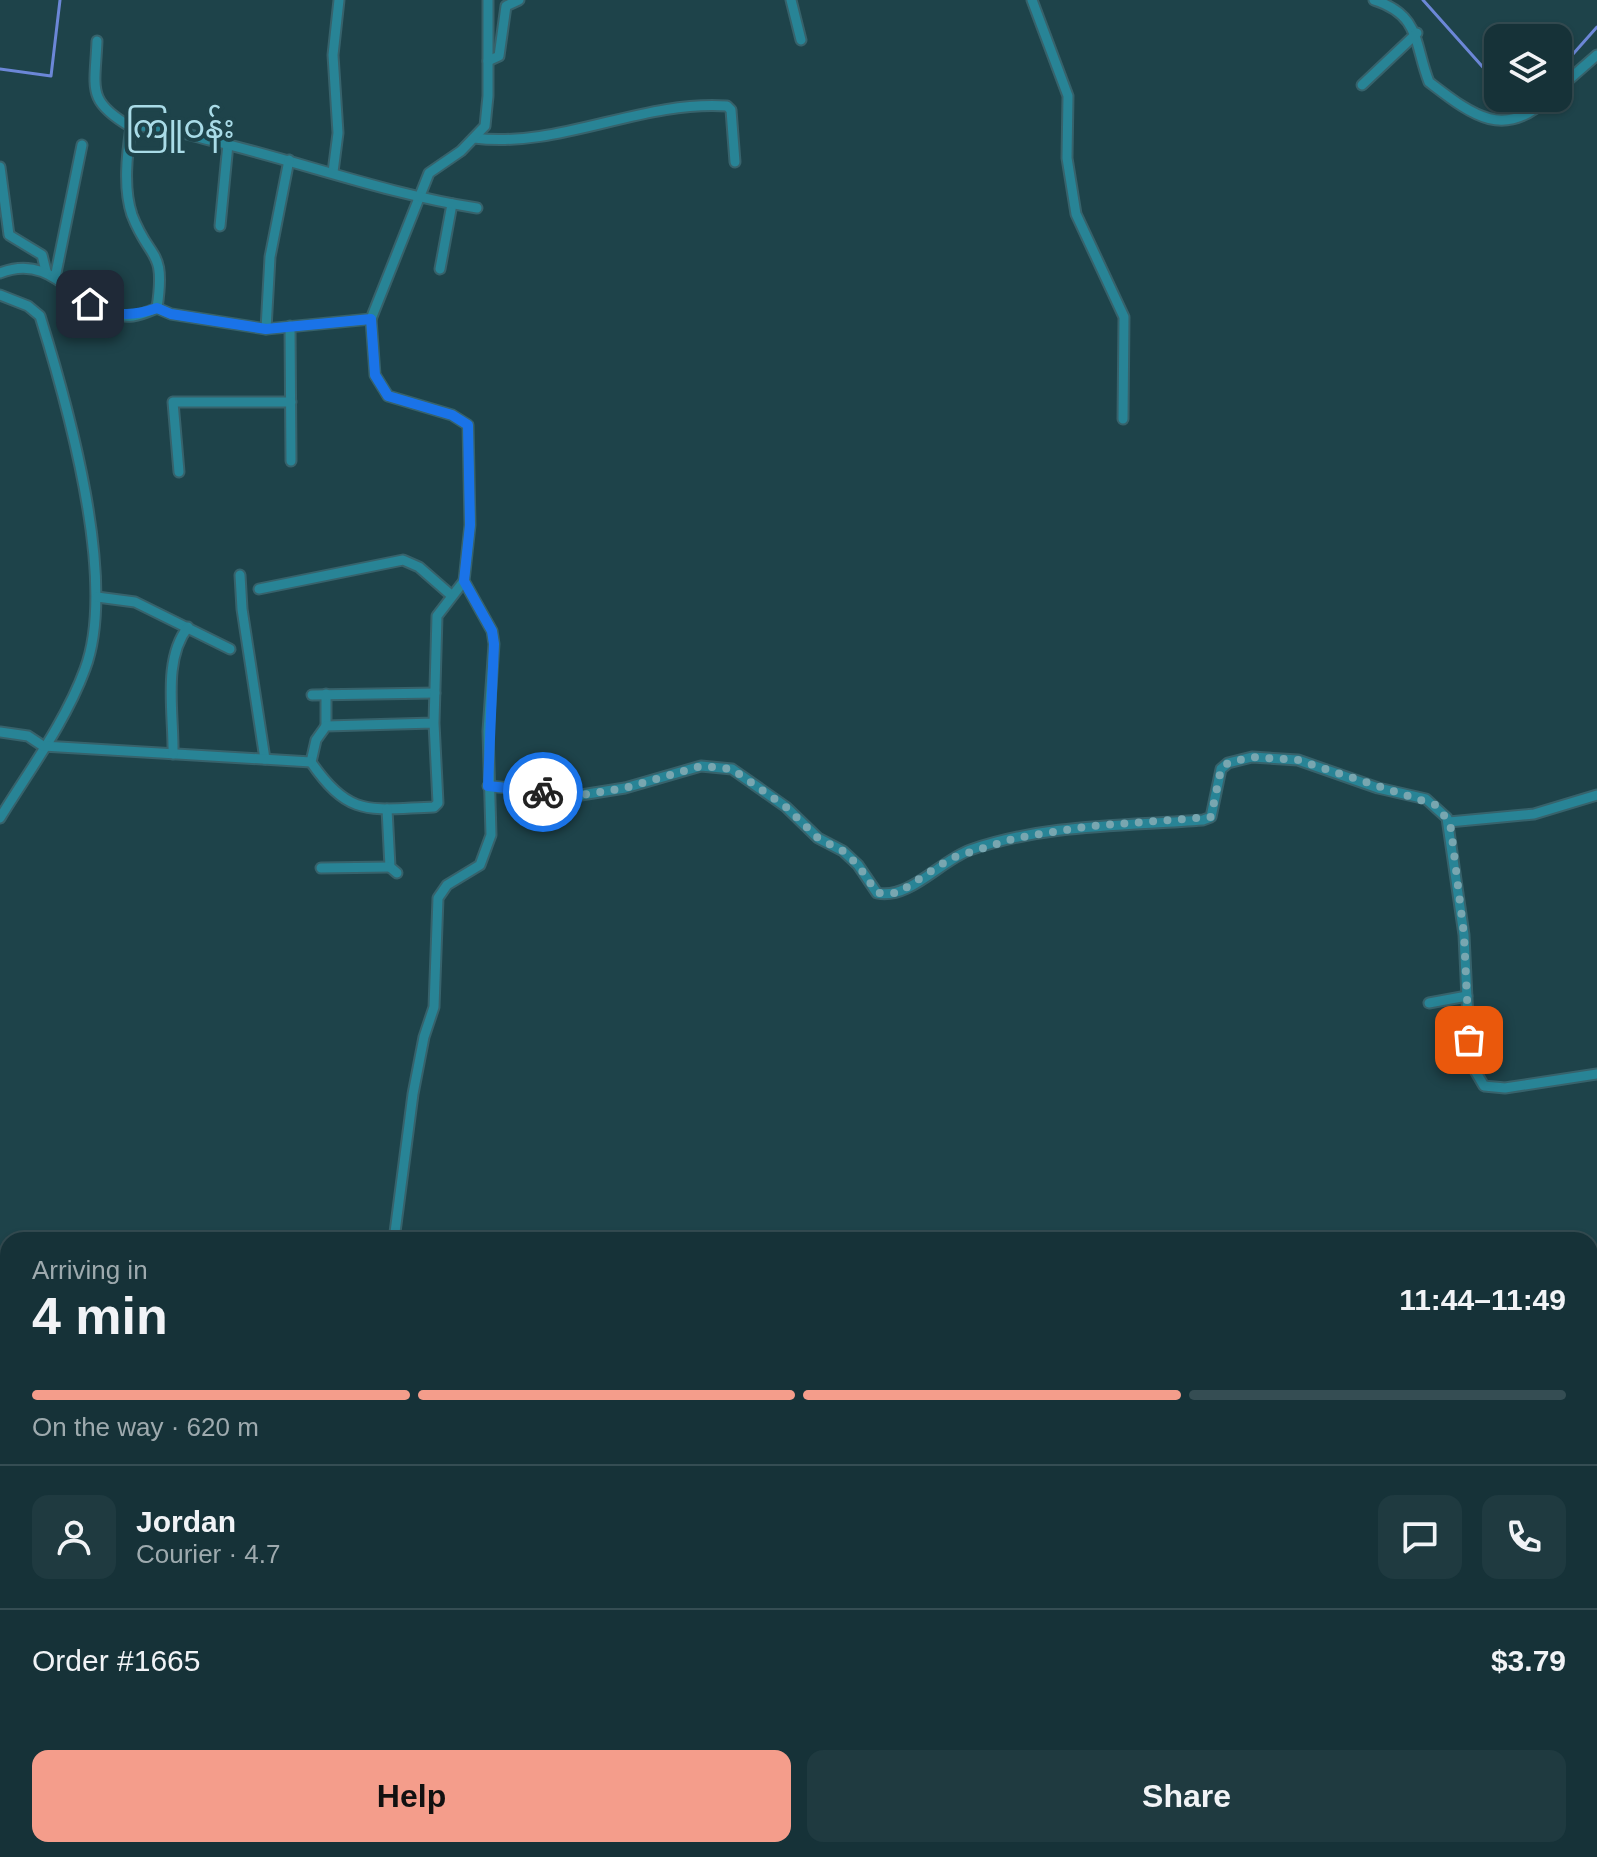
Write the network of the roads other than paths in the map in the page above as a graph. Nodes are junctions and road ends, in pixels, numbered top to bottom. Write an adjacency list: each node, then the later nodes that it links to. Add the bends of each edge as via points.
1 (339, 0): 22 (street, via 333,55 338,133)
2 (488, 0): 11 (street)
3 (519, 0): 11 (street, via 506,6 499,56)
4 (791, 0): 8 (street)
5 (1032, 0): 37 (street, via 1068,96 1067,158 1076,214 1124,317)
6 (1374, 0): 7 (street, via 1405,17)
7 (1417, 33): 13 (street); 14 (street, via 1429,82 1467,110 1491,120 1514,121)
8 (801, 40)
9 (97, 41): 15 (street, via 99,103)
10 (1597, 55): 12 (street)
11 (488, 61): 16 (street, via 488,112)
12 (1572, 77)
13 (1362, 85)
14 (1534, 112)
15 (131, 127): 17 (street, via 155,127); 32 (street, via 129,200 161,268)
16 (474, 138): 20 (street, via 503,142 662,108 727,106); 23 (street, via 429,173)
17 (228, 144): 19 (street); 26 (street)
18 (82, 145): 30 (street)
19 (289, 160): 22 (street); 35 (street, via 270,257)
20 (735, 162)
21 (0, 167): 28 (street, via 9,235 42,255)
22 (333, 172): 23 (street)
23 (420, 197): 24 (street); 33 (street)
24 (452, 204): 25 (street); 27 (street)
25 (477, 208)
26 (220, 226)
27 (440, 269)
28 (46, 271): 29 (street); 30 (street)
29 (0, 273)
30 (55, 278): 32 (street, via 109,313 133,316)
31 (0, 295): 44 (street, via 40,316 87,506)
32 (157, 308): 35 (street)
33 (371, 319): 34 (street); 41 (street, via 375,375 388,396 468,425 470,525)
34 (290, 326): 35 (street); 36 (street)
35 (266, 329)
36 (291, 402): 38 (street); 39 (street, via 173,402)
37 (1123, 419)
38 (291, 461)
39 (179, 472)
40 (240, 575): 55 (street)
41 (464, 581): 43 (street); 57 (street, via 492,631)
42 (259, 589): 43 (street, via 403,560)
43 (451, 595): 47 (street, via 437,616)
44 (97, 597): 45 (street, via 135,602); 53 (street, via 86,668)
45 (188, 627): 46 (street); 54 (street, via 173,659)
46 (230, 649)
47 (435, 693): 48 (street); 50 (street)
48 (326, 694): 49 (street); 51 (street)
49 (312, 695)
50 (434, 723): 51 (street); 59 (street, via 438,803)
51 (326, 726): 56 (street)
52 (0, 732): 53 (street, via 28,736)
53 (43, 746): 54 (street); 60 (street)
54 (173, 754): 55 (street)
55 (265, 759): 56 (street)
56 (311, 762): 59 (street, via 345,801)
57 (488, 786): 61 (street, via 581,795 701,766 732,769 858,865 877,893 888,895 951,858 1016,838 1211,817 1221,769 1239,759 1319,765 1378,788 1426,799); 66 (street, via 491,835 485,859 447,885 438,898 434,1007 413,1094)
58 (1597, 795): 61 (street, via 1534,814)
59 (387, 809): 62 (street, via 394,870)
60 (0, 818)
61 (1449, 822): 63 (street)
62 (321, 868)
63 (1467, 996): 64 (street); 65 (street, via 1470,1062 1484,1086 1505,1088)
64 (1429, 1003)
65 (1597, 1074)
66 (395, 1232)

